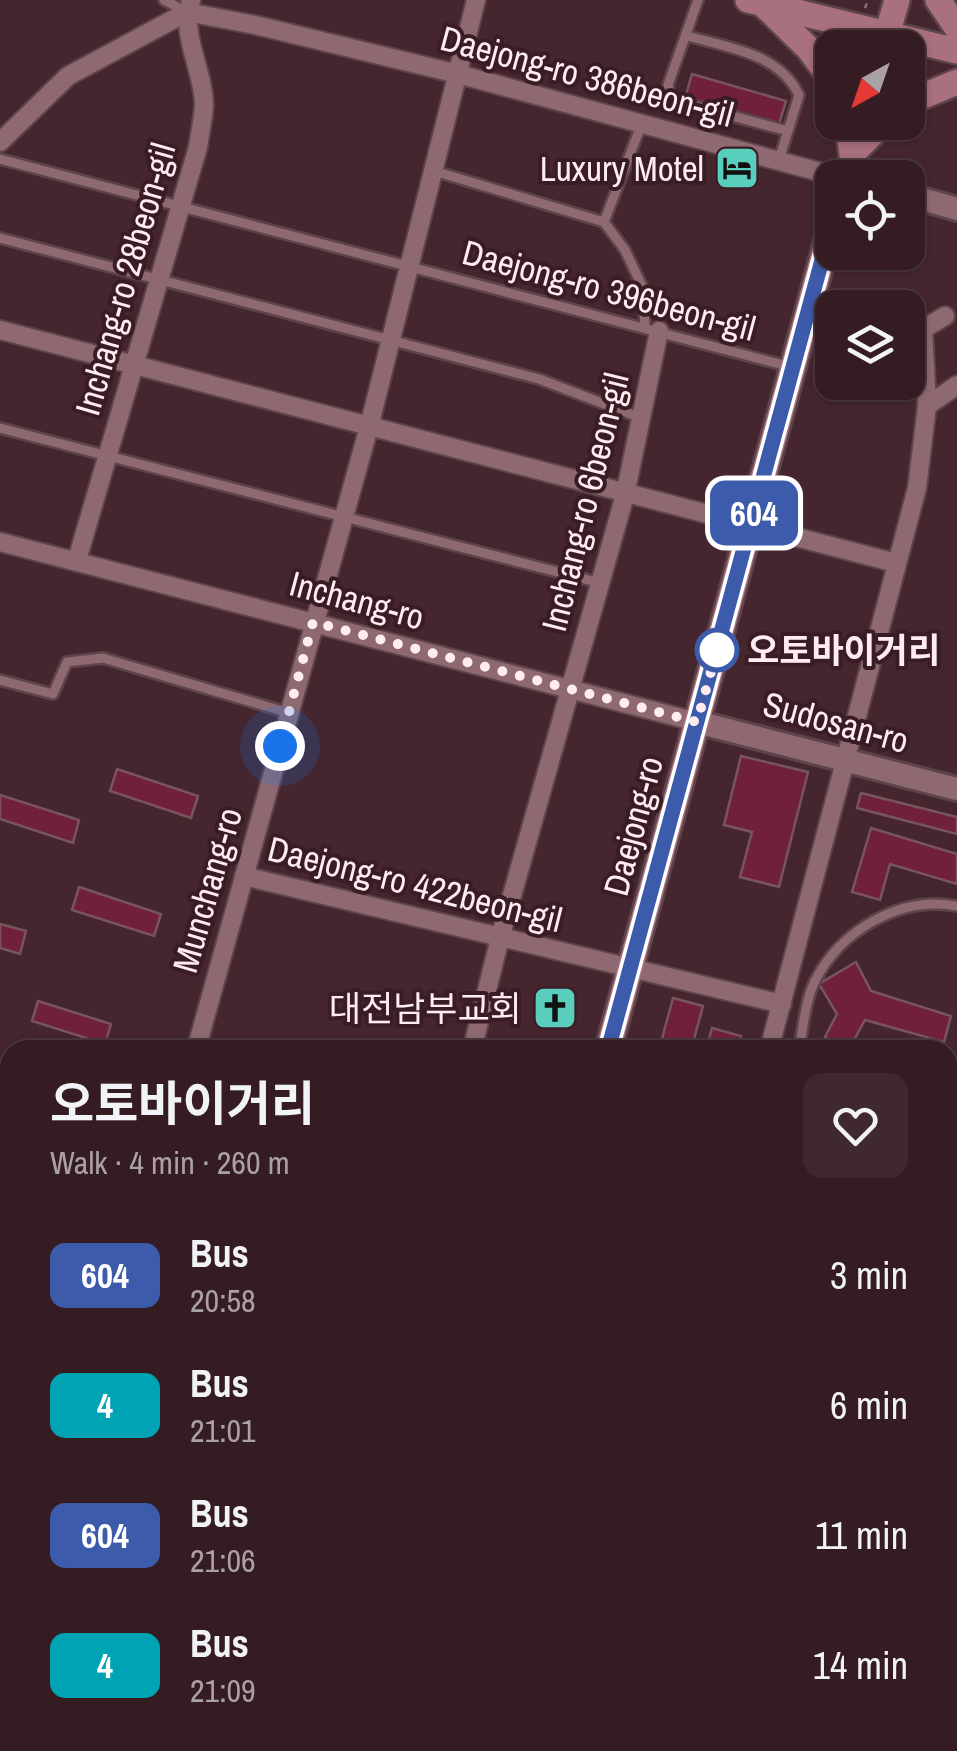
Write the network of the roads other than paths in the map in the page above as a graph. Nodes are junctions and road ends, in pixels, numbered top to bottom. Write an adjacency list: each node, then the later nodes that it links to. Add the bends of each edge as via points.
1 (164, 0): 7 (lane)
2 (476, 0): 15 (street, Munchang-ro)
3 (698, 0): 11 (lane)
4 (898, 0): 10 (main road)
5 (938, 0): 8 (main road)
6 (765, 1): 9 (main road); 14 (main road)
7 (189, 6): 15 (street, Daejong-ro 386beon-gil); 21 (street, via 68,76); 28 (street, Inchang-ro 28beon-gil, via 204,103)
8 (957, 28)
9 (854, 30)
10 (888, 30)
11 (688, 36): 19 (lane, via 766,59 791,79 799,95); 19 (lane, via 670,94)
12 (925, 46): 13 (main road)
13 (957, 51)
14 (815, 57)
15 (458, 74): 18 (street, Daejong-ro 386beon-gil); 26 (street, Munchang-ro)
16 (957, 82): 17 (main road)
17 (925, 90)
18 (642, 124): 23 (street, Daejong-ro 386beon-gil); 30 (lane)
19 (788, 131): 23 (lane)
20 (870, 140): 24 (main road)
21 (0, 142)
22 (0, 160): 28 (lane, Daejong-ro 396beon-gil)
23 (779, 160): 25 (street, Daejong-ro 386beon-gil)
24 (854, 160)
25 (815, 165)
26 (434, 171): 30 (lane); 32 (street, Munchang-ro)
27 (925, 200): 29 (main road)
28 (180, 208): 32 (lane, Daejong-ro 396beon-gil); 34 (street, Inchang-ro 28beon-gil)
29 (957, 209)
30 (604, 222): 36 (lane, via 644,288)
31 (0, 238): 34 (lane)
32 (410, 266): 36 (lane, Daejong-ro 396beon-gil); 38 (street, Munchang-ro)
33 (820, 270): 40 (main road, Daejong-ro)
34 (160, 280): 38 (lane); 39 (street, Inchang-ro 28beon-gil)
35 (944, 316): 42 (street, via 923,330)
36 (652, 329): 40 (lane, Daejong-ro 396beon-gil); 43 (street, Inchang-ro 6beon-gil)
37 (0, 330): 39 (street)
38 (390, 340): 43 (lane, via 539,380); 44 (street, Munchang-ro)
39 (136, 366): 44 (street); 46 (street, Inchang-ro 28beon-gil)
40 (794, 367): 49 (main road, Daejong-ro)
41 (957, 386): 42 (street)
42 (927, 406): 52 (street, via 917,488)
43 (641, 418): 47 (street, Inchang-ro 6beon-gil)
44 (368, 427): 47 (street); 48 (street, Munchang-ro)
45 (0, 428): 46 (lane)
46 (109, 456): 48 (lane); 51 (street, Inchang-ro 28beon-gil)
47 (625, 495): 49 (street); 53 (street, Inchang-ro 6beon-gil)
48 (342, 516): 53 (lane); 54 (street, Munchang-ro)
49 (750, 527): 52 (street); 58 (main road, Daejong-ro)
50 (0, 542): 51 (street, Inchang-ro)
51 (77, 560): 54 (street, Inchang-ro)
52 (896, 563): 59 (street)
53 (600, 584): 56 (street, Inchang-ro 6beon-gil)
54 (313, 622): 56 (street, Inchang-ro); 57 (street, Munchang-ro)
55 (0, 680): 57 (lane, via 54,694 67,662 102,658)
56 (571, 689): 58 (street, Inchang-ro); 63 (street, Inchang-ro 6beon-gil)
57 (289, 713): 61 (street, Munchang-ro)
58 (697, 722): 59 (main road, Sudosan-ro); 64 (main road, Daejong-ro)
59 (843, 760): 60 (main road, Sudosan-ro); 65 (street)
60 (957, 789)
61 (244, 876): 63 (street, Daejong-ro 422beon-gil); 66 (street, Munchang-ro)
62 (957, 906): 70 (lane, via 876,917 845,940 814,982)
63 (500, 938): 64 (street, Daejong-ro 422beon-gil); 67 (street, Inchang-ro 6beon-gil)
64 (630, 969): 65 (street); 68 (main road, Daejong-ro)
65 (782, 1004): 69 (street)
66 (199, 1040)
67 (474, 1040)
68 (611, 1040)
69 (771, 1040)
70 (800, 1040)

